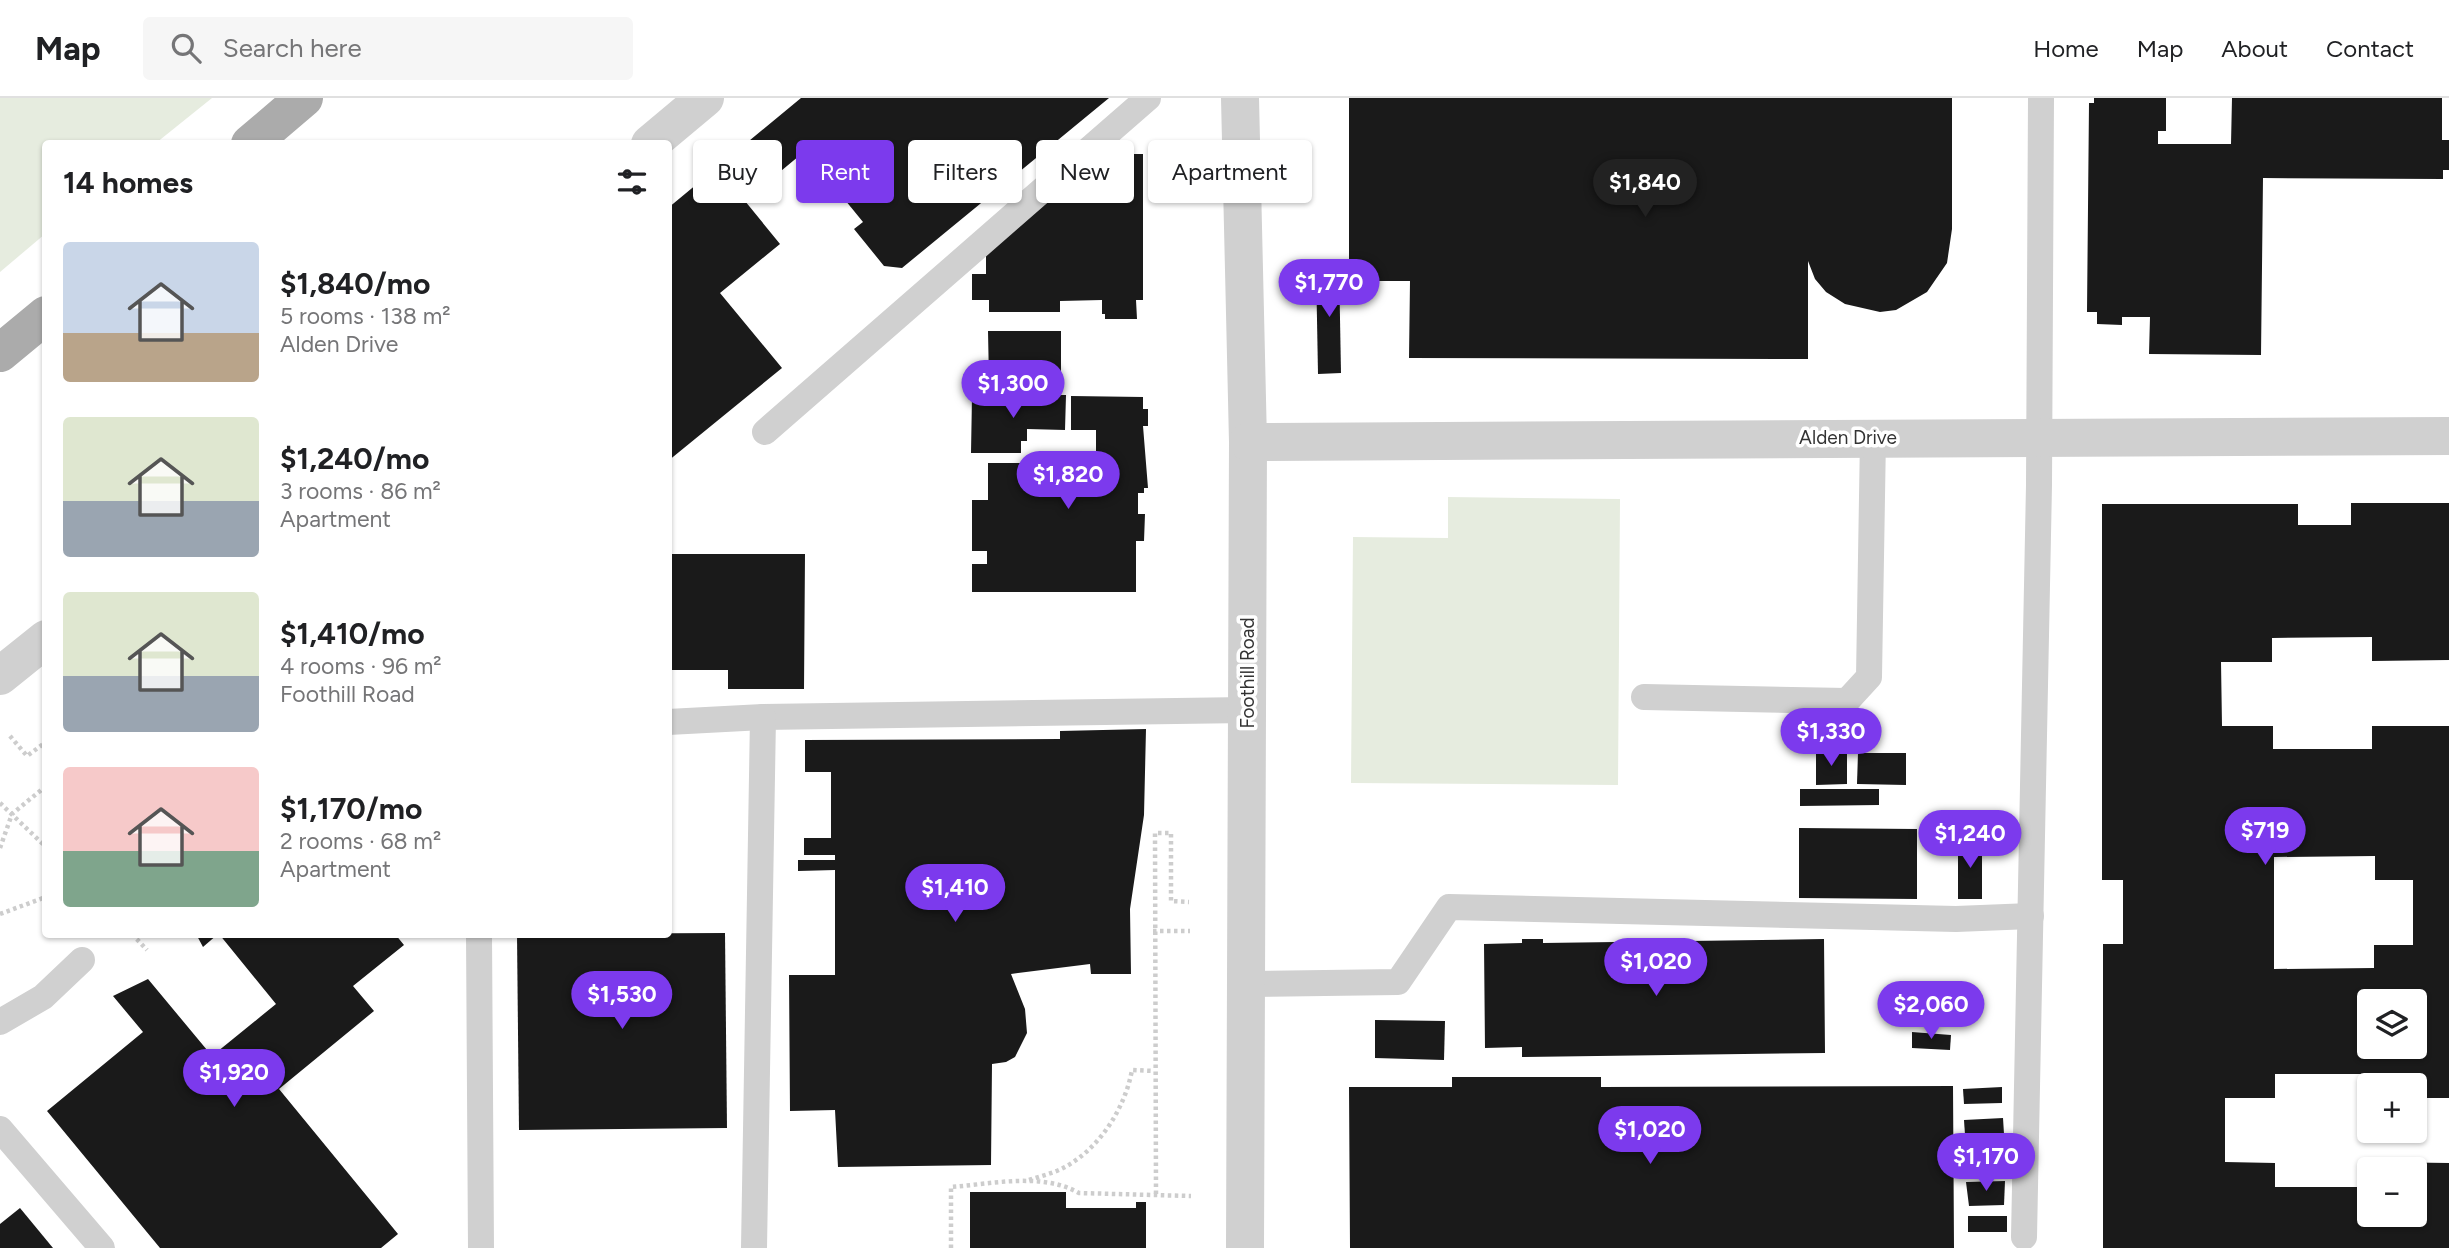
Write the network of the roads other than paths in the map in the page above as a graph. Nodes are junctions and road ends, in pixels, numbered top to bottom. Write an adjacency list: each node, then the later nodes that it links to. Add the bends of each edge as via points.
1 (304, 98): 6 (main road)
2 (705, 98): 7 (street)
3 (1148, 98): 10 (lane)
4 (1240, 98): 14 (street, Foothill Road)
5 (2041, 98): 11 (lane)
6 (255, 140)
7 (655, 140)
8 (42, 318): 9 (main road)
9 (0, 353)
10 (765, 432)
11 (2040, 436): 12 (street, Alden Drive); 13 (street, Alden Drive); 21 (lane)
12 (2449, 436)
13 (1873, 437): 14 (street, Alden Drive); 17 (lane, via 1869,677 1847,701)
14 (1248, 442): 18 (street, Foothill Road)
15 (42, 642): 16 (street)
16 (0, 676)
17 (1644, 697)
18 (1247, 710): 19 (lane); 24 (street, Foothill Road)
19 (763, 717): 20 (lane); 30 (lane)
20 (672, 722)
21 (2031, 916): 24 (lane, via 1956,919 1449,907 1398,982); 27 (lane)
22 (478, 938): 29 (lane)
23 (82, 960): 25 (lane, via 43,996)
24 (1246, 984): 31 (street, Foothill Road)
25 (0, 1022)
26 (0, 1129): 28 (lane)
27 (2024, 1237)
28 (102, 1248)
29 (481, 1248)
30 (754, 1248)
31 (1245, 1248)

